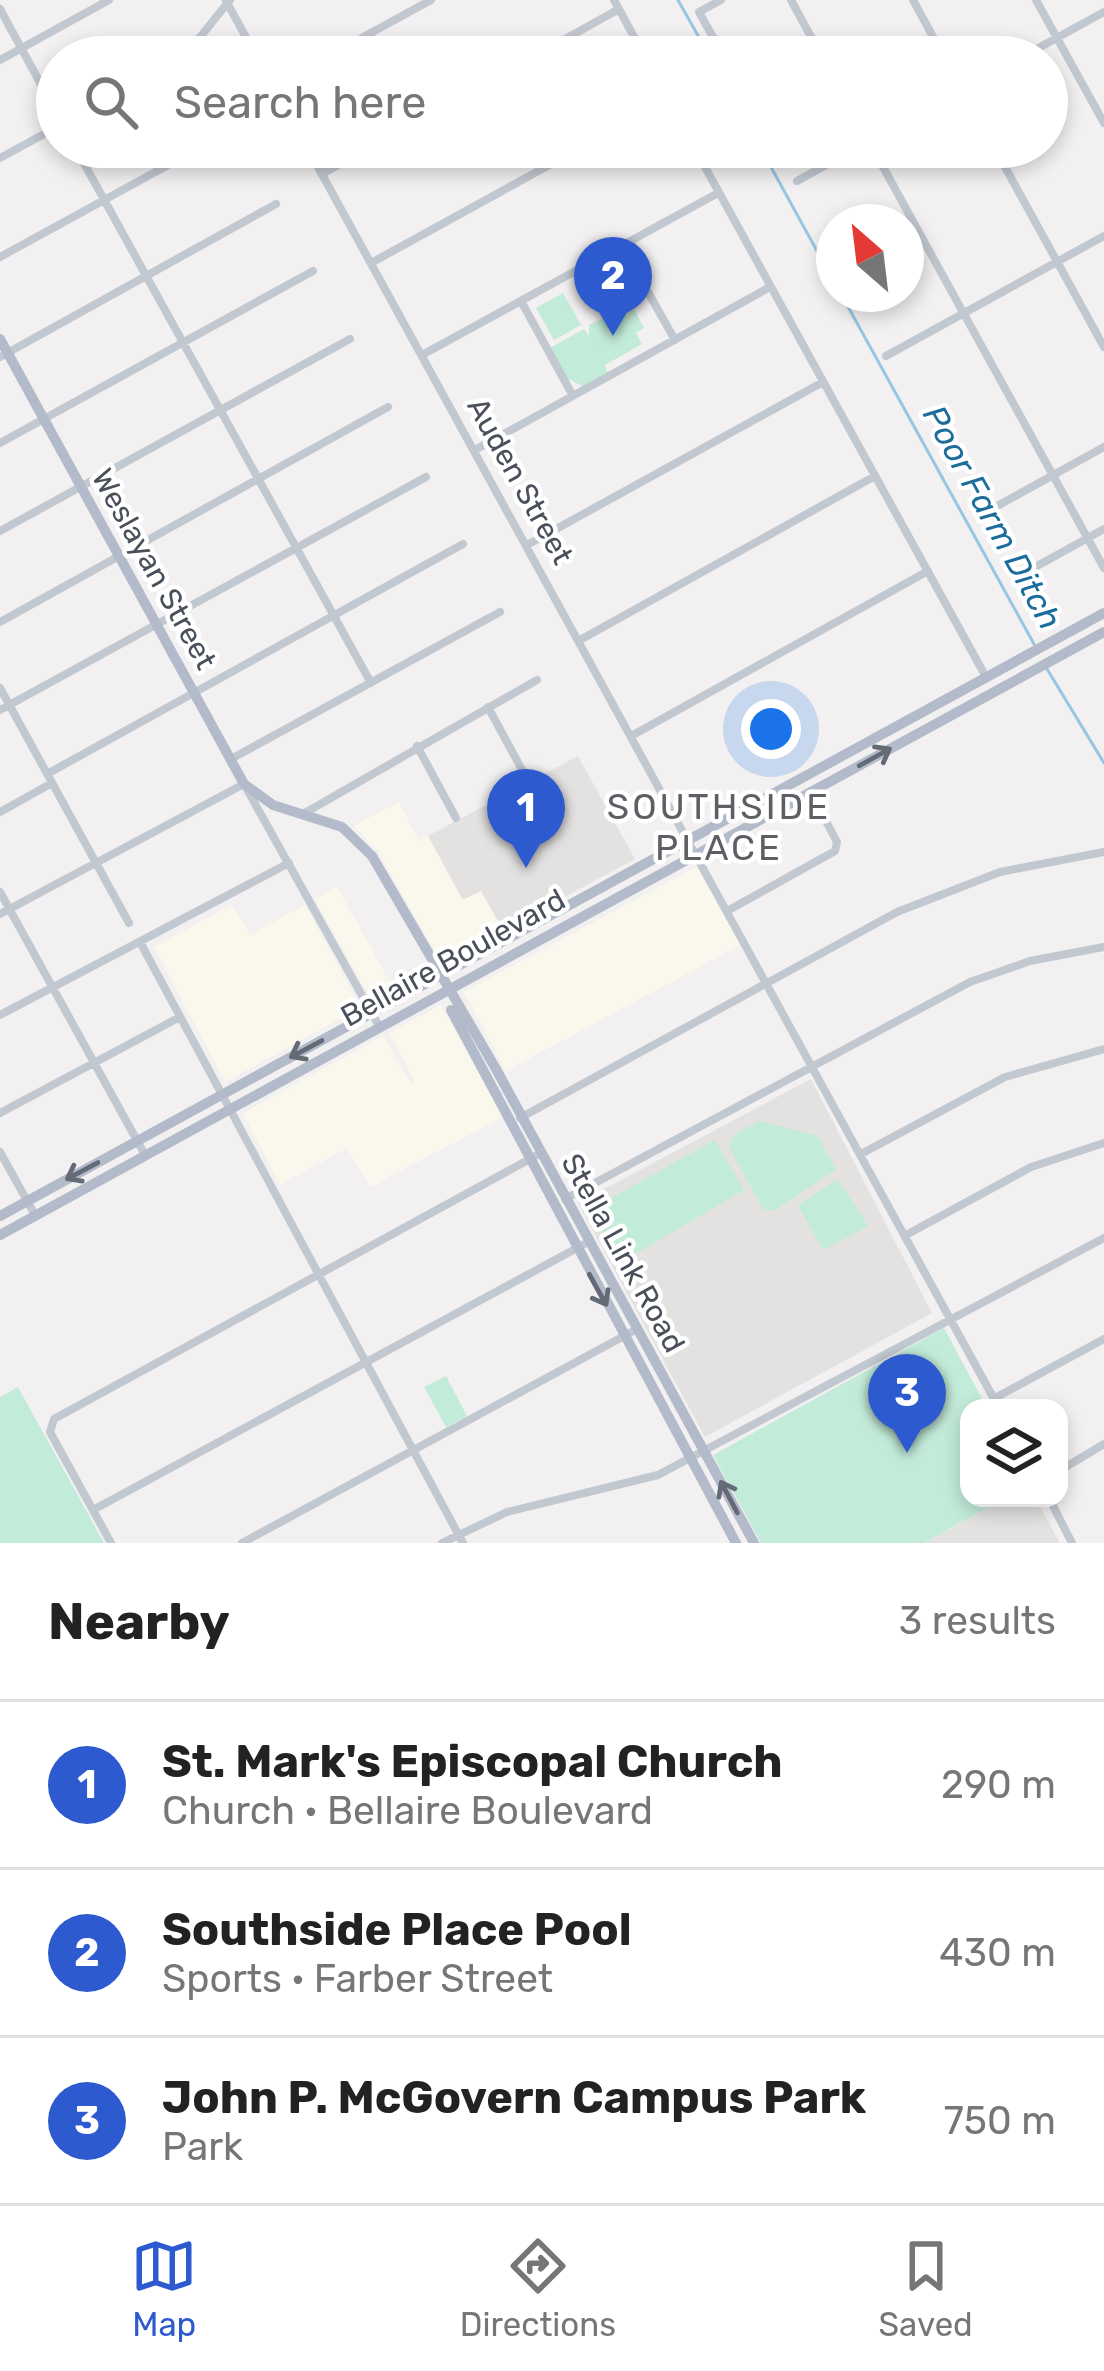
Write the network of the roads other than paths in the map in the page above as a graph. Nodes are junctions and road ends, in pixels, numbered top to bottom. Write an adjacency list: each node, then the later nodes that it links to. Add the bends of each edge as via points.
1 (109, 0): 11 (street)
2 (431, 0): 14 (street)
3 (721, 0): 17 (street, via 699,12)
4 (791, 0): 18 (street)
5 (913, 0): 19 (street)
6 (1036, 0): 20 (street)
7 (229, 1): 12 (street); 13 (street)
8 (617, 5): 15 (street); 16 (street)
9 (0, 9): 23 (street)
10 (1104, 12): 21 (street)
11 (43, 36)
12 (201, 36)
13 (246, 36)
14 (366, 36)
15 (567, 36)
16 (634, 36)
17 (712, 36)
18 (811, 36)
19 (933, 36)
20 (1056, 36)
21 (1061, 36)
22 (36, 40): 23 (street)
23 (21, 48): 25 (street); 26 (street)
24 (1068, 58): 27 (street)
25 (0, 60)
26 (36, 76)
27 (1104, 123)
28 (36, 138): 29 (street)
29 (0, 158)
30 (86, 168): 42 (street)
31 (163, 168): 42 (street)
32 (319, 168): 39 (street, Auden Street)
33 (333, 168): 39 (street)
34 (544, 168): 48 (street)
35 (705, 168): 41 (street)
36 (821, 168): 40 (street)
37 (884, 168): 53 (street)
38 (1006, 168): 47 (street)
39 (322, 174): 48 (street, Auden Street)
40 (796, 182)
41 (718, 193): 45 (street); 51 (street)
42 (103, 201): 46 (street); 50 (street)
43 (276, 204): 50 (street)
44 (1104, 236): 47 (street)
45 (622, 246): 52 (street); 56 (street)
46 (0, 257)
47 (1058, 262): 53 (street); 58 (street)
48 (371, 263): 60 (street, Auden Street)
49 (313, 271): 57 (street)
50 (147, 276): 57 (street); 59 (street)
51 (770, 287): 56 (street); 62 (street)
52 (521, 301): 60 (street); 63 (street)
53 (964, 314): 61 (street); 70 (street)
54 (0, 339): 59 (main road, Weslayan Street)
55 (350, 339): 65 (street)
56 (675, 340): 63 (street)
57 (184, 342): 65 (street); 66 (street)
58 (1104, 347)
59 (4, 355): 66 (main road, Weslayan Street)
60 (422, 355): 69 (street, Auden Street)
61 (886, 356)
62 (823, 382): 71 (street); 80 (street)
63 (573, 396): 69 (street)
64 (388, 407): 73 (street)
65 (220, 410): 73 (street); 74 (street)
66 (44, 419): 67 (street); 74 (main road, Weslayan Street)
67 (0, 443)
68 (1104, 447): 70 (street)
69 (475, 450): 80 (street, Auden Street)
70 (1053, 475): 75 (street); 78 (street)
71 (875, 476): 84 (street); 92 (street)
72 (427, 477): 81 (street)
73 (258, 479): 81 (street); 82 (street)
74 (81, 486): 77 (street); 82 (main road, Weslayan Street)
75 (979, 516)
76 (1104, 530): 78 (street)
77 (0, 531)
78 (1088, 538): 83 (street); 85 (street)
79 (463, 544): 88 (street)
80 (527, 545): 92 (street, Auden Street)
81 (297, 548): 88 (street); 90 (street)
82 (118, 556): 89 (street); 90 (main road, Weslayan Street)
83 (1104, 568)
84 (928, 571): 93 (street); 103 (street)
85 (1018, 576)
86 (500, 613): 95 (street)
87 (1104, 613): 93 (main road, Bellaire Boulevard)
88 (334, 615): 95 (street); 97 (street)
89 (0, 622)
90 (157, 624): 97 (main road, Weslayan Street); 99 (street)
91 (1104, 632): 98 (main road, Bellaire Boulevard)
92 (580, 640): 103 (street, Auden Street)
93 (986, 677): 98 (main road); 101 (main road, Bellaire Boulevard)
94 (537, 680): 100 (street)
95 (371, 682): 105 (street)
96 (0, 688): 99 (street)
97 (195, 692): 105 (main road, Weslayan Street); 107 (street)
98 (994, 692): 102 (main road, Bellaire Boulevard)
99 (5, 707): 107 (street)
100 (488, 707): 104 (street); 108 (street)
101 (912, 716): 102 (main road); 106 (main road, Bellaire Boulevard)
102 (921, 732): 109 (main road, Bellaire Boulevard, one-way to 102)
103 (633, 735): 117 (street, Auden Street)
104 (417, 746): 114 (street); 115 (street)
105 (231, 759): 110 (main road, Weslayan Street)
106 (826, 764): 109 (main road); 117 (main road, Bellaire Boulevard)
107 (50, 778): 113 (street); 121 (street)
108 (527, 779)
109 (834, 779): 111 (main road, Bellaire Boulevard)
110 (244, 784): 112 (main road, Stella Link Road); 116 (street, Weslayan Street); 121 (street)
111 (810, 791): 119 (main road, Bellaire Boulevard); 125 (street, via 836,851)
112 (273, 805): 114 (main road, Stella Link Road); 116 (street)
113 (0, 812)
114 (303, 814): 132 (main road, Stella Link Road, via 342,827 364,847)
115 (456, 818)
116 (266, 823): 120 (street, Weslayan Street)
117 (690, 839): 119 (street, Auden Street); 123 (main road, Bellaire Boulevard)
118 (1104, 852): 133 (street, via 954,887)
119 (698, 853): 124 (main road, Bellaire Boulevard); 125 (street, Auden Street)
120 (289, 863): 128 (street); 136 (street, Weslayan Street)
121 (97, 864): 126 (street); 127 (street)
122 (0, 892): 126 (street)
123 (593, 892): 124 (main road); 129 (main road, Bellaire Boulevard)
124 (601, 905): 131 (main road, Bellaire Boulevard)
125 (729, 910): 133 (street, Auden Street)
126 (5, 912): 134 (street)
127 (129, 923)
128 (140, 942): 134 (street); 138 (street)
129 (502, 942): 131 (main road); 132 (main road, Bellaire Boulevard)
130 (1104, 946): 142 (street, via 970,982)
131 (509, 955): 135 (main road, Bellaire Boulevard)
132 (438, 977): 135 (main road, Stella Link Road); 136 (main road, Bellaire Boulevard)
133 (769, 984): 142 (street, Auden Street); 146 (street)
134 (52, 986): 137 (street); 141 (street)
135 (445, 990): 139 (main road, Bellaire Boulevard); 146 (main road, Stella Link Road)
136 (372, 1013): 139 (street, Weslayan Street); 143 (main road, Bellaire Boulevard, one-way to 143)
137 (0, 1015)
138 (180, 1017): 141 (street); 143 (street)
139 (380, 1026): 144 (main road, Bellaire Boulevard)
140 (1104, 1049): 150 (street, via 1005,1077)
141 (94, 1061): 145 (street); 147 (street)
142 (813, 1065): 150 (street, Auden Street); 154 (street)
143 (221, 1094): 144 (street); 147 (main road, Bellaire Boulevard)
144 (229, 1109): 151 (main road, Bellaire Boulevard); 162 (street)
145 (0, 1112)
146 (516, 1120): 152 (main road, Stella Link Road)
147 (137, 1141): 151 (street); 153 (main road, Bellaire Boulevard, one-way to 153)
148 (1104, 1143): 158 (street, via 1031,1167)
149 (0, 1152): 153 (street)
150 (861, 1154): 158 (street, Auden Street)
151 (145, 1155): 155 (main road, Bellaire Boulevard)
152 (536, 1156): 154 (main road, Stella Link Road); 162 (street)
153 (27, 1201): 155 (street); 156 (main road, Bellaire Boulevard)
154 (560, 1201): 160 (main road, Stella Link Road); 161 (main road, Stella Link Road)
155 (35, 1215): 157 (main road, Bellaire Boulevard)
156 (0, 1216)
157 (0, 1234)
158 (906, 1234): 163 (street, Auden Street)
159 (1104, 1238): 163 (street)
160 (590, 1241): 161 (street); 164 (main road, Stella Link Road)
161 (575, 1249): 165 (main road, Stella Link Road, one-way to 165); 167 (street)
162 (319, 1275): 167 (street); 182 (street, via 48,1426)
163 (950, 1316): 172 (street, Auden Street); 178 (street)
164 (638, 1329): 165 (street); 168 (main road, Stella Link Road)
165 (624, 1336): 169 (main road, Stella Link Road); 177 (street)
166 (1104, 1339): 173 (street)
167 (366, 1362): 177 (street); 182 (street)
168 (658, 1368): 169 (main road); 170 (main road, Stella Link Road)
169 (645, 1375): 171 (main road, Stella Link Road)
170 (667, 1383): 171 (main road); 174 (main road, Stella Link Road)
171 (653, 1390): 175 (main road, Stella Link Road)
172 (995, 1399)
173 (1004, 1399)
174 (680, 1408): 175 (main road); 178 (main road, Stella Link Road)
175 (667, 1415): 179 (main road, Stella Link Road)
176 (1104, 1444): 180 (street)
177 (414, 1450): 183 (street); 187 (street)
178 (704, 1450): 179 (street); 184 (main road, Stella Link Road, one-way to 178)
179 (690, 1458): 183 (street, via 623,1486 507,1512); 185 (main road, Stella Link Road)
180 (1068, 1466)
181 (1054, 1507): 189 (street)
182 (93, 1510): 186 (street)
183 (461, 1538): 188 (street)
184 (751, 1538): 185 (street)
185 (733, 1542)
186 (111, 1543)
187 (242, 1543)
188 (442, 1543)
189 (1072, 1543)

